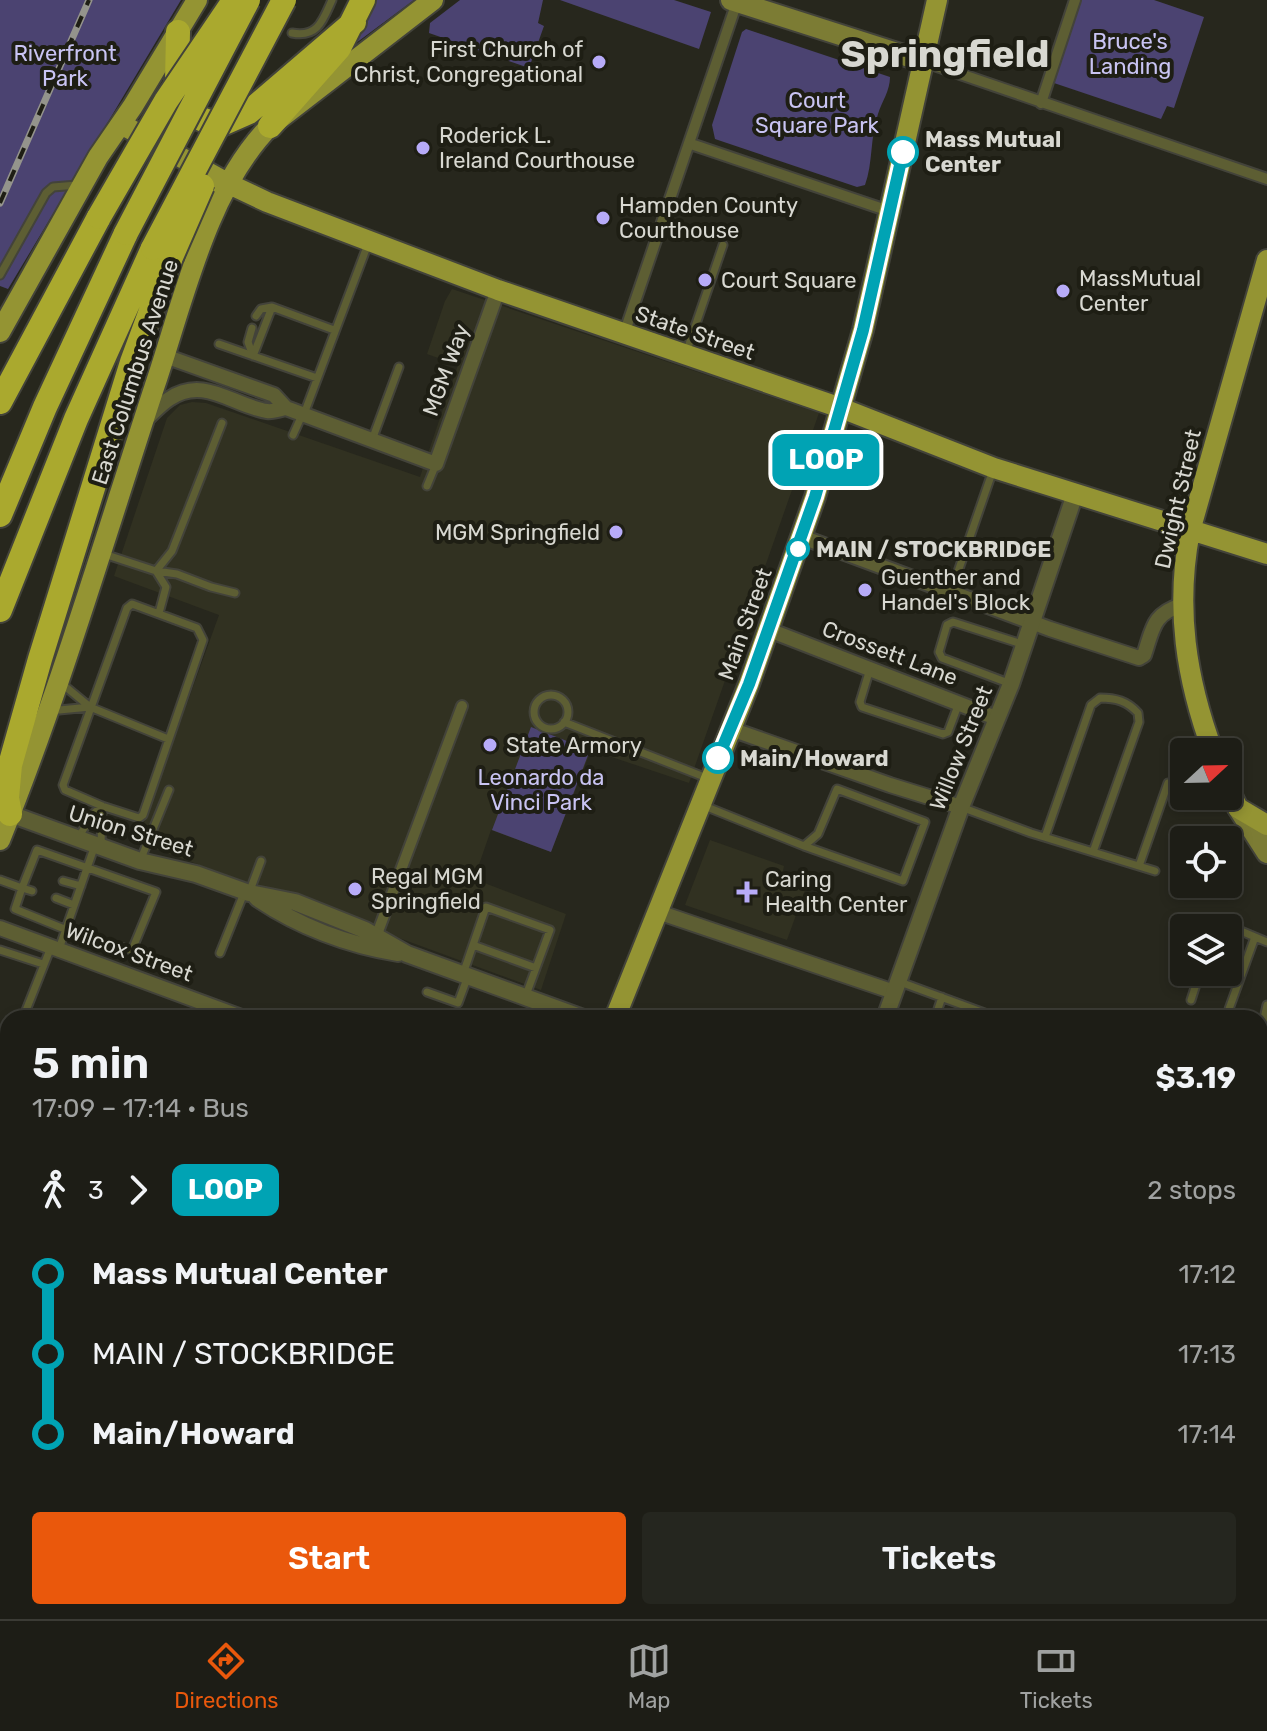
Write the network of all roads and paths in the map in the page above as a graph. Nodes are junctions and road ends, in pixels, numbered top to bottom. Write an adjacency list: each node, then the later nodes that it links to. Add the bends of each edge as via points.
1 (197, 0): 12 (main road)
2 (234, 0): 41 (highway, bridge, via 166,101)
3 (248, 0): 53 (highway, bridge, via 126,233)
4 (284, 0): 25 (highway, bridge)
5 (332, 0): 13 (lane, via 316,30)
6 (433, 0): 17 (main road, East Columbus Avenue)
7 (937, 0): 14 (main road, Main Street)
8 (1075, 0): 15 (street)
9 (734, 1): 10 (main road); 18 (street)
10 (779, 7): 14 (main road)
11 (358, 11): 12 (highway, via 249,112 224,123 197,117 183,103 177,81); 17 (highway, via 332,57)
12 (178, 32): 16 (main road)
13 (292, 33)
14 (925, 62): 15 (street); 22 (main road, Main Street)
15 (1041, 103): 19 (street)
16 (121, 124): 20 (main road); 21 (main road, State Street)
17 (270, 126): 21 (main road, East Columbus Avenue)
18 (691, 144): 22 (street); 34 (street)
19 (1267, 179)
20 (83, 184): 27 (lane, via 53,187 46,193); 31 (main road)
21 (229, 184): 23 (main road, State Street); 37 (main road, East Columbus Avenue)
22 (889, 211): 43 (main road, Main Street)
23 (369, 241): 28 (main road, State Street); 33 (lane)
24 (723, 245): 36 (lane)
25 (162, 252): 62 (highway, via 76,419); 87 (highway, via 10,765)
26 (1267, 260): 54 (main road, Dwight Street)
27 (0, 275)
28 (498, 290): 34 (main road, State Street); 49 (street, MGM Way)
29 (272, 307): 30 (lane); 33 (lane); 38 (lane)
30 (256, 316)
31 (4, 321)
32 (252, 328): 38 (lane, via 248,342)
33 (334, 330): 40 (lane)
34 (624, 334): 36 (main road, State Street)
35 (219, 344): 38 (lane)
36 (685, 355): 43 (main road, State Street)
37 (165, 356): 42 (street, via 274,395); 45 (main road, East Columbus Avenue)
38 (253, 356): 40 (lane)
39 (399, 367): 48 (lane)
40 (317, 378): 44 (lane)
41 (0, 402)
42 (286, 408): 44 (street); 45 (street, via 268,411 214,392 191,390 168,400)
43 (841, 408): 50 (main road, State Street); 55 (main road, Main Street)
44 (303, 414): 47 (lane); 48 (street)
45 (143, 422): 56 (main road, East Columbus Avenue)
46 (222, 423): 58 (lane, via 172,551)
47 (293, 435)
48 (372, 440): 49 (street)
49 (436, 464): 51 (lane)
50 (994, 468): 52 (main road, State Street); 59 (lane)
51 (427, 486)
52 (1075, 494): 54 (main road, State Street); 64 (street, Willow Street)
53 (0, 515)
54 (1190, 531): 57 (main road, State Street); 61 (main road, Dwight Street)
55 (802, 537): 59 (street); 65 (main road, Main Street)
56 (102, 553): 58 (lane); 68 (main road, East Columbus Avenue)
57 (1267, 554)
58 (156, 571): 60 (lane); 63 (lane, via 166,587)
59 (951, 592): 64 (street)
60 (235, 593)
61 (1182, 605): 64 (street, via 1159,617 1139,658); 77 (main road, Dwight Street, via 1189,675)
62 (0, 610)
63 (159, 613): 72 (lane, via 132,604 127,608); 78 (lane, via 197,628 203,640)
64 (1032, 622): 66 (street, Willow Street)
65 (769, 630): 67 (street, Crossett Lane); 76 (main road, Main Street)
66 (1024, 644): 69 (street, Willow Street); 69 (lane, via 953,622 947,625 942,658)
67 (870, 669): 70 (street, Crossett Lane); 70 (lane, via 862,707 943,734)
68 (58, 681): 72 (lane); 73 (main road, East Columbus Avenue)
69 (1011, 684): 74 (street, Willow Street)
70 (959, 703): 74 (street, Crossett Lane)
71 (462, 706): 115 (street)
72 (90, 707): 73 (lane); 78 (lane); 83 (lane, via 63,785)
73 (47, 712): 87 (main road, East Columbus Avenue)
74 (996, 718): 84 (street, Willow Street)
75 (564, 722): 75 (lane, via 550,729 540,725 534,711 538,700 560,697 567,706); 79 (lane)
76 (731, 729): 79 (main road, Main Street); 84 (street)
77 (1209, 738)
78 (168, 739): 83 (lane, via 143,815)
79 (709, 779): 82 (main road, Main Street)
80 (1168, 783): 98 (lane)
81 (169, 790): 96 (lane)
82 (699, 804): 93 (lane); 111 (main road, Main Street)
83 (102, 806): 90 (lane); 92 (lane)
84 (961, 807): 89 (lane); 126 (street, Willow Street)
85 (1239, 810): 95 (main road)
86 (1241, 810): 88 (main road)
87 (5, 812): 90 (street, Union Street); 91 (main road, East Columbus Avenue)
88 (1267, 825)
89 (1045, 837): 94 (lane); 94 (lane, via 1091,705 1100,698 1114,698 1130,704 1139,722)
90 (78, 838): 92 (street, Union Street)
91 (0, 840)
92 (98, 846): 96 (street, Union Street); 99 (lane)
93 (804, 846): 93 (lane, via 903,881 925,822 837,789 818,834)
94 (1093, 852): 98 (lane)
95 (1267, 853)
96 (140, 861): 108 (street, Union Street)
97 (261, 861): 108 (lane)
98 (1139, 866): 101 (lane)
99 (87, 867): 100 (lane, via 37,850); 105 (lane); 113 (lane, via 156,892 132,950)
100 (29, 870): 102 (lane); 106 (lane)
101 (1155, 871)
102 (39, 873)
103 (0, 880): 106 (lane)
104 (63, 881): 105 (lane)
105 (81, 886): 110 (lane)
106 (22, 888): 107 (lane); 113 (lane, via 15,909)
107 (32, 891)
108 (247, 892): 115 (street, Union Street, via 295,902); 121 (lane); 122 (street, Union Street, via 287,919 371,949)
109 (56, 898): 110 (lane)
110 (74, 905): 113 (lane)
111 (658, 912): 126 (street); 136 (main road, Main Street)
112 (0, 928): 119 (street, Wilcox Street)
113 (66, 929): 119 (lane)
114 (1242, 931): 116 (lane)
115 (376, 937): 122 (street, Union Street)
116 (1255, 937): 117 (lane); 132 (lane)
117 (1267, 942)
118 (473, 945): 124 (lane); 124 (lane, via 486,907 550,930); 125 (lane)
119 (54, 948): 123 (lane); 134 (street, Wilcox Street)
120 (0, 950): 123 (lane)
121 (220, 953)
122 (407, 954): 125 (street, Union Street)
123 (43, 964): 133 (lane)
124 (536, 968): 129 (lane)
125 (465, 975): 128 (lane, via 458,1003); 129 (street, Union Street)
126 (896, 986): 130 (lane); 137 (street, Willow Street)
127 (1196, 986): 131 (lane)
128 (427, 992)
129 (525, 997): 135 (street, Union Street)
130 (942, 997): 138 (lane); 139 (lane)
131 (1191, 1000)
132 (1229, 1009)
133 (26, 1010)
134 (222, 1010)
135 (561, 1010)
136 (618, 1010)
137 (888, 1010)
138 (938, 1010)
139 (969, 1010)

